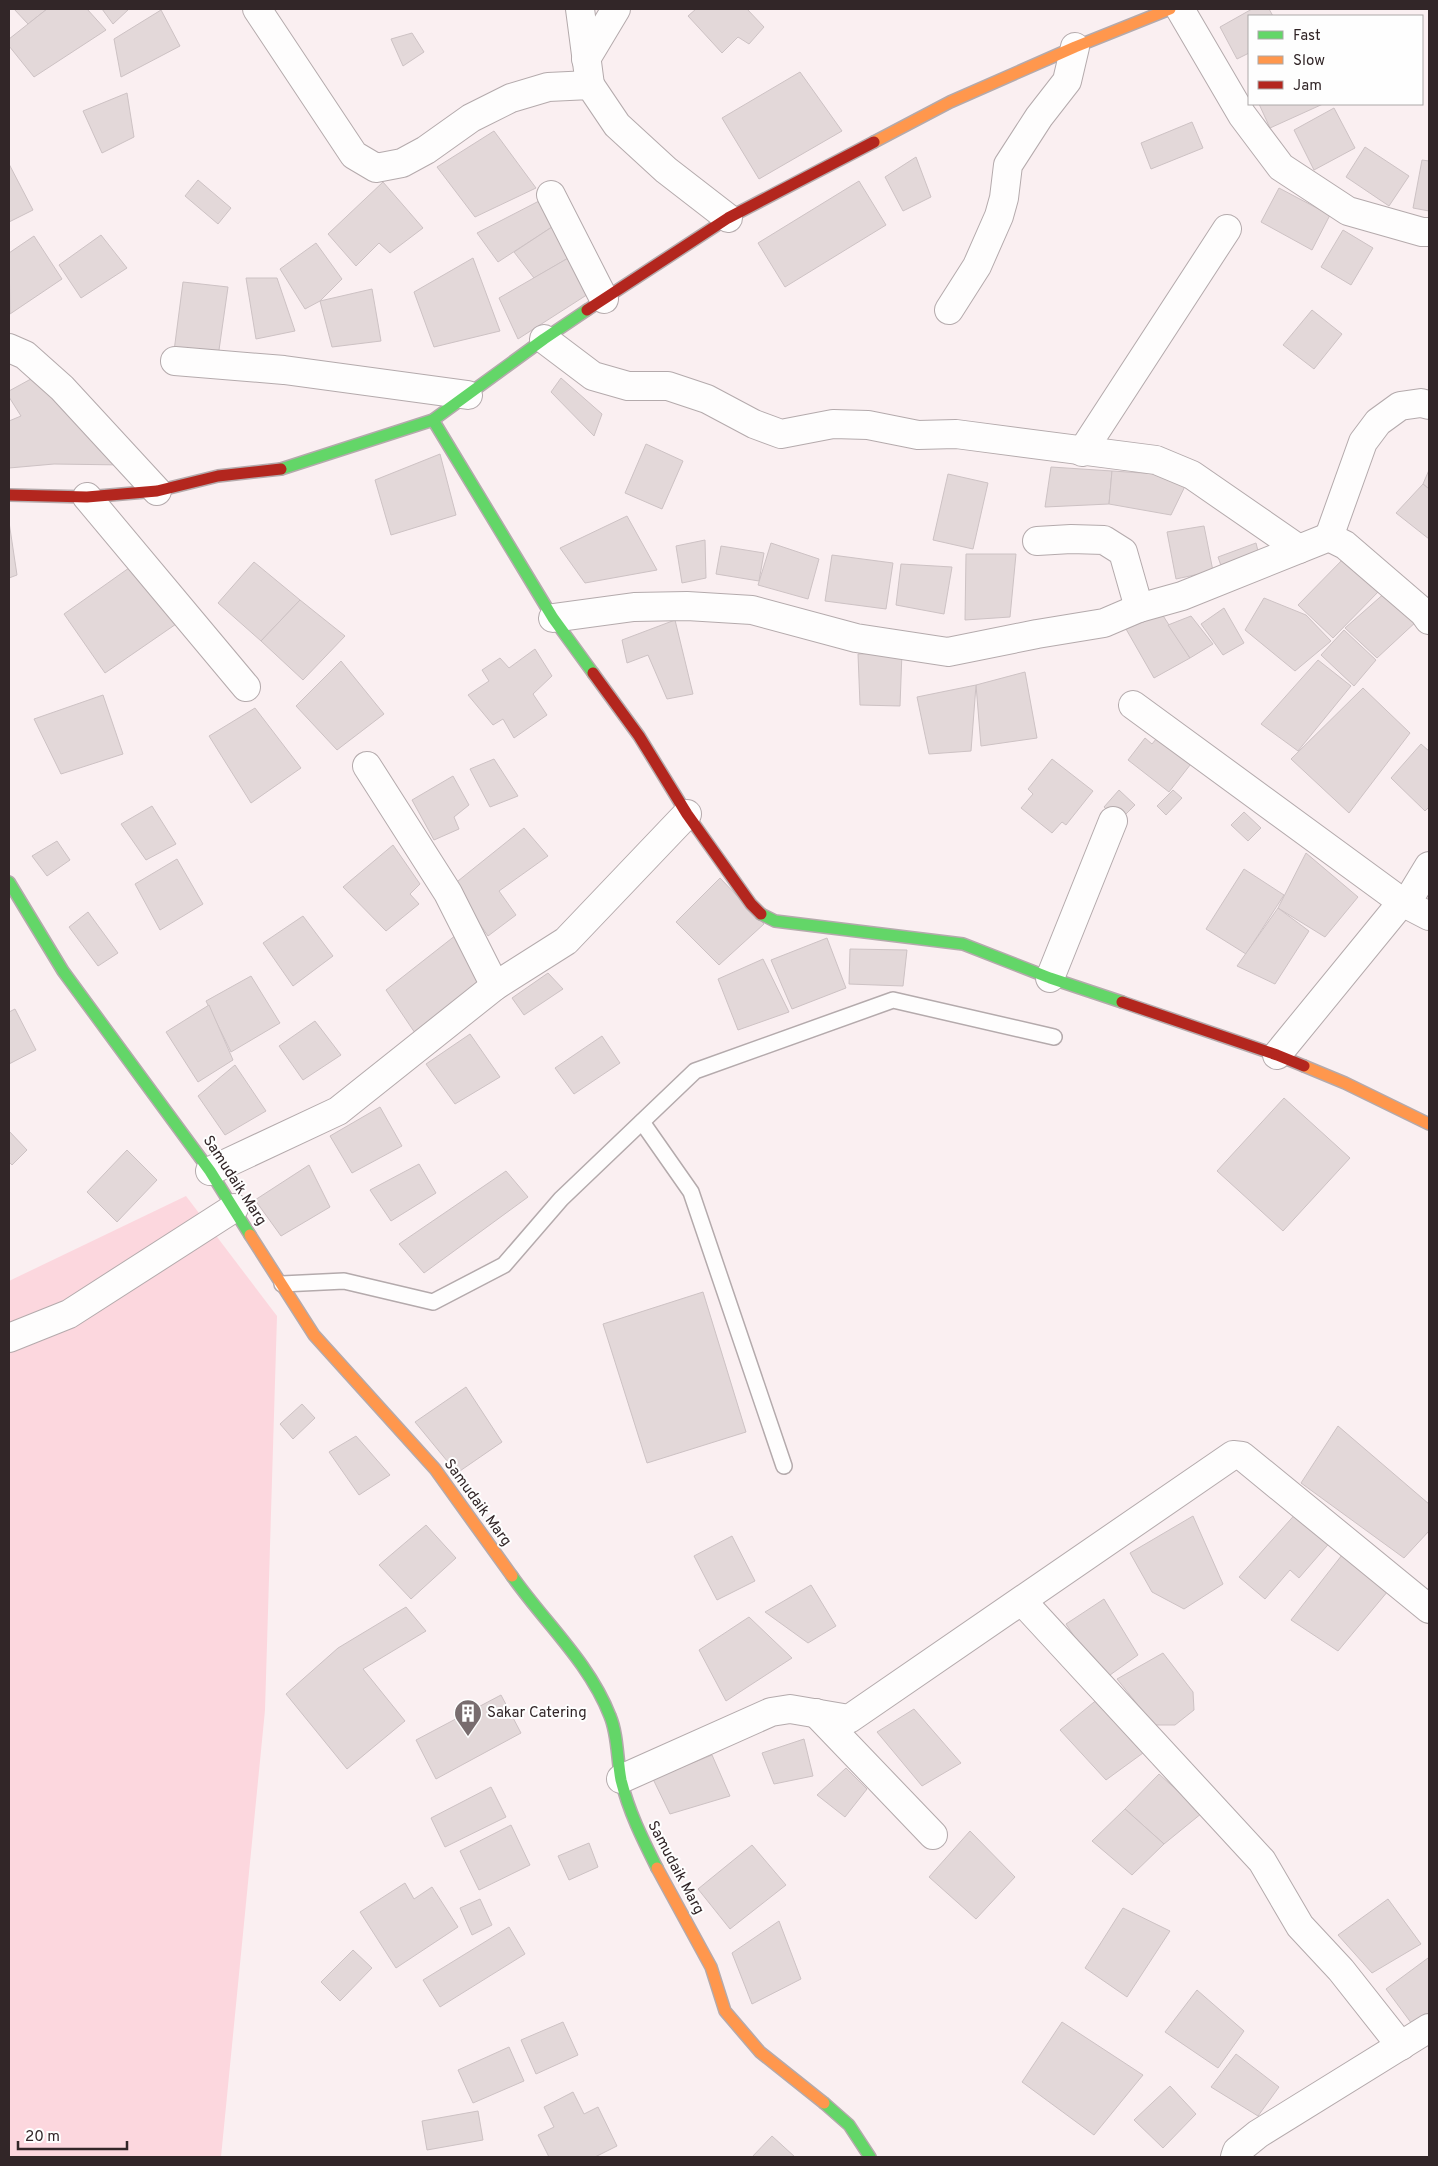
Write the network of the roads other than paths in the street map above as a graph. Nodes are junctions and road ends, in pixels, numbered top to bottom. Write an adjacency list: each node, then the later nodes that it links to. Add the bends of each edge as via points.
1 (257, 9): 8 (street, via 354,156 376,168 402,163 471,118 511,98 548,87)
2 (580, 9): 7 (street)
3 (616, 9): 7 (street)
4 (1170, 9): 6 (street)
5 (1180, 9): 12 (street, via 1242,115 1281,167 1348,211)
6 (1075, 47): 10 (street, via 950,102); 14 (street, via 1067,81 1008,165 999,216 978,266)
7 (586, 58): 8 (street)
8 (590, 85): 10 (street, via 617,125 666,170)
9 (551, 195): 13 (street)
10 (728, 218): 13 (street)
11 (1227, 229): 21 (street)
12 (1429, 232)
13 (604, 299): 15 (street)
14 (949, 310)
15 (544, 339): 18 (street); 21 (street, via 593,376 628,386 668,386 707,398 754,424 781,434 833,424 868,425 918,435 956,434)
16 (9, 348): 22 (street, via 25,355 62,388)
17 (175, 360): 18 (street, via 284,370)
18 (468, 395): 20 (street)
19 (1429, 405): 25 (street, via 1400,406 1378,422 1363,442)
20 (433, 420): 22 (street, via 284,470 218,476); 30 (street)
21 (1082, 452): 27 (street, via 1156,460 1192,475)
22 (157, 491): 24 (street)
23 (9, 495): 24 (street)
24 (87, 497): 31 (street)
25 (1328, 537): 27 (street); 29 (street, via 1345,545)
26 (1037, 541): 28 (street, via 1104,540 1124,552)
27 (1299, 549): 28 (street, via 1182,596)
28 (1139, 608): 30 (street, via 1104,623 948,652 856,638 752,610 634,607)
29 (1428, 613)
30 (553, 618): 34 (street, via 639,736)
31 (246, 687)
32 (1133, 705): 38 (street)
33 (367, 766): 41 (street, via 448,893)
34 (687, 814): 40 (street, via 752,904 761,914 775,921 963,944); 41 (street, via 566,941)
35 (1113, 821): 40 (street)
36 (1429, 866): 38 (street, via 1412,894)
37 (9, 882): 46 (street, Samudaik Marg, via 64,971)
38 (1402, 902): 39 (street); 43 (street)
39 (1429, 916)
40 (1050, 978): 43 (street)
41 (495, 986): 46 (street, via 338,1111)
42 (1054, 1037): 44 (lane, via 893,1000 695,1071)
43 (1277, 1055): 45 (street, via 1345,1083)
44 (642, 1122): 48 (lane, via 561,1199 504,1265 433,1302 344,1282); 50 (lane, via 691,1192)
45 (1429, 1124)
46 (210, 1171): 47 (street, Samudaik Marg)
47 (234, 1208): 48 (street, Samudaik Marg); 49 (street, via 69,1314)
48 (282, 1284): 54 (street, Samudaik Marg, via 314,1335 435,1469 534,1607 581,1661 611,1717)
49 (9, 1338)
50 (784, 1466)
51 (1022, 1601): 52 (street, via 1233,1455 1242,1456); 53 (street, via 849,1719); 57 (street, via 1262,1861 1300,1926 1341,1970)
52 (1429, 1609)
53 (816, 1713): 54 (street, via 790,1709 771,1712); 55 (street)
54 (621, 1779): 58 (street, Samudaik Marg, via 632,1819 711,1967 725,2011 760,2052 800,2082 848,2126)
55 (933, 1835)
56 (1429, 2028): 57 (street)
57 (1401, 2046): 59 (street, via 1258,2134 1237,2150)
58 (870, 2157)
59 (1235, 2157)

